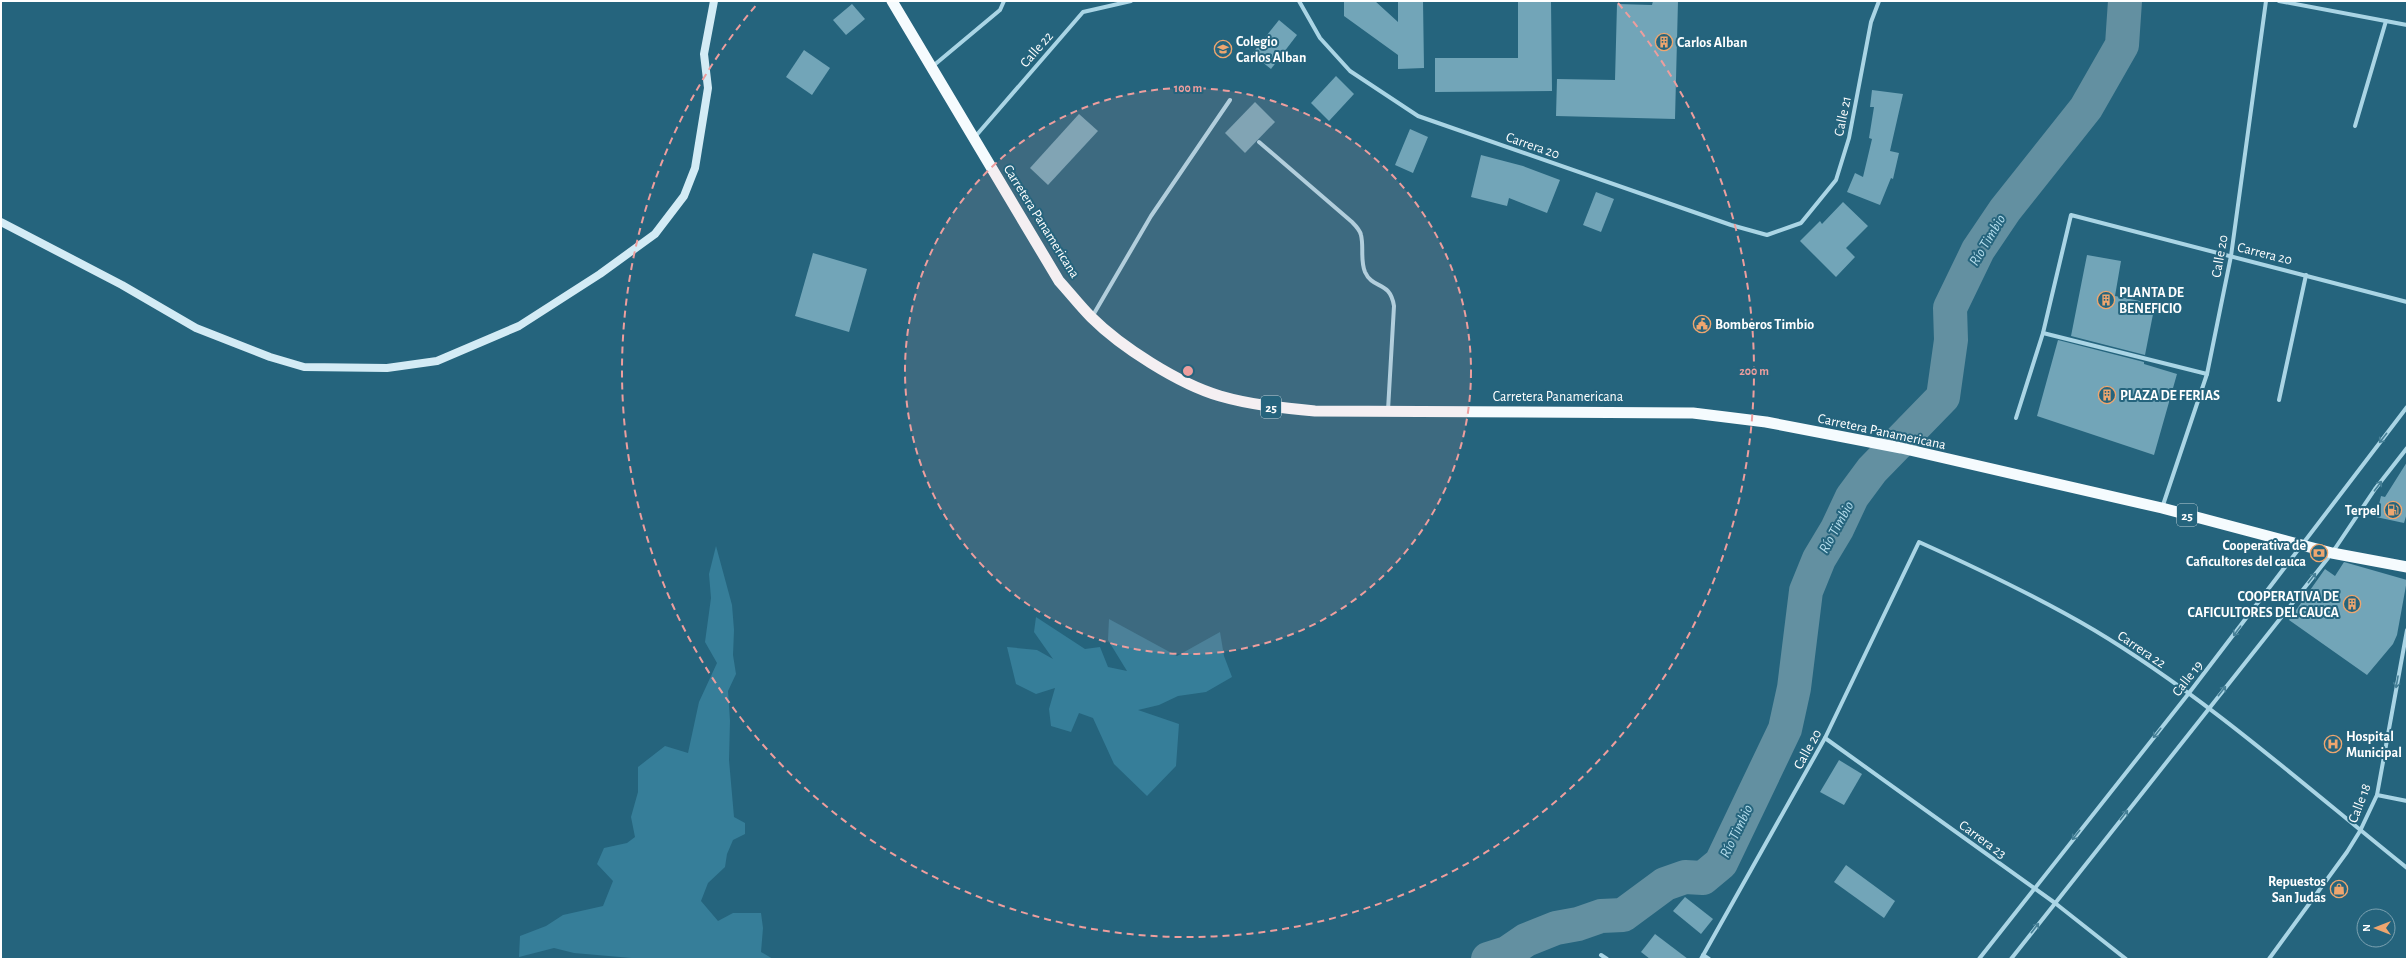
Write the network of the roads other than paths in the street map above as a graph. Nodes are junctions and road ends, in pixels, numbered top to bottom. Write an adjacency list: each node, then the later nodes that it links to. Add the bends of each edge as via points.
1 (714, 1): 16 (main road, via 704,54 708,88 695,168 684,196 660,228 600,274 519,326 437,361 387,368 304,367 270,358 196,328 115,281)
2 (892, 1): 11 (highway, Carretera Panamericana / 25)
3 (1004, 1): 11 (street, via 1000,10)
4 (1131, 1): 14 (street, Calle 22, via 1082,12)
5 (1299, 1): 17 (street, Carrera 20, via 1320,38 1350,71 1418,116 1731,225 1767,235)
6 (1879, 1): 17 (street, Calle 21, via 1871,22 1849,138 1836,180)
7 (2266, 1): 18 (street, Calle 20)
8 (2278, 1): 9 (street)
9 (2386, 21): 10 (street); 13 (street)
10 (2407, 25)
11 (932, 66): 14 (highway, Carretera Panamericana / 25)
12 (1230, 100): 21 (street, via 1151,216)
13 (2354, 126)
14 (974, 138): 21 (highway, Carretera Panamericana / 25, via 1059,281)
15 (1259, 142): 26 (street, via 1352,222 1361,234 1365,272 1370,280 1382,285 1392,294 1394,306)
16 (1, 222)
17 (1801, 223)
18 (2231, 256): 19 (street, Carrera 20); 22 (street, Carrera 20, via 2071,215); 23 (street, Calle 20)
19 (2306, 275): 20 (street, Carrera 20); 24 (street)
20 (2407, 302)
21 (1092, 318): 26 (highway, Carretera Panamericana / 25, via 1134,351 1176,377 1219,396 1266,407 1315,411)
22 (2044, 333): 23 (street); 27 (street)
23 (2208, 374): 29 (street, Calle 20)
24 (2279, 400)
25 (2407, 407): 31 (street, Calle 19, one-way to 31)
26 (1388, 411): 29 (highway, Carretera Panamericana / 25, via 1693,413 1766,422 1901,448 1966,465)
27 (2016, 418)
28 (2407, 448): 32 (street, one-way to 28, via 2375,489)
29 (2162, 508): 31 (highway, Carretera Panamericana / 25)
30 (1919, 542): 35 (street, Carrera 22, via 2010,584 2095,631); 37 (street, Calle 20)
31 (2300, 545): 32 (highway, Carretera Panamericana / 25); 35 (street, Calle 19, one-way to 35)
32 (2332, 553): 33 (highway, Carretera Panamericana / 25); 36 (street, one-way to 32)
33 (2407, 567)
34 (2407, 630): 38 (street, Calle 18, one-way to 38)
35 (2189, 693): 36 (street, Carrera 22); 42 (street, Calle 19, one-way to 42)
36 (2208, 709): 40 (street, Carrera 22); 43 (street, one-way to 36)
37 (1825, 738): 42 (street, Carrera 23); 45 (street, Calle 20)
38 (2377, 795): 39 (street); 40 (street, Calle 18)
39 (2407, 801)
40 (2360, 831): 41 (street, Carrera 22); 51 (street, Calle 18)
41 (2407, 868)
42 (2033, 888): 43 (street, Carrera 23); 48 (street, Calle 19)
43 (2055, 903): 49 (street, one-way to 43); 50 (street, Carrera 23)
44 (1601, 955): 46 (street)
45 (1702, 957): 47 (street)
46 (1607, 959)
47 (1709, 959)
48 (1979, 959)
49 (2011, 959)
50 (2126, 959)
51 (2269, 959)

